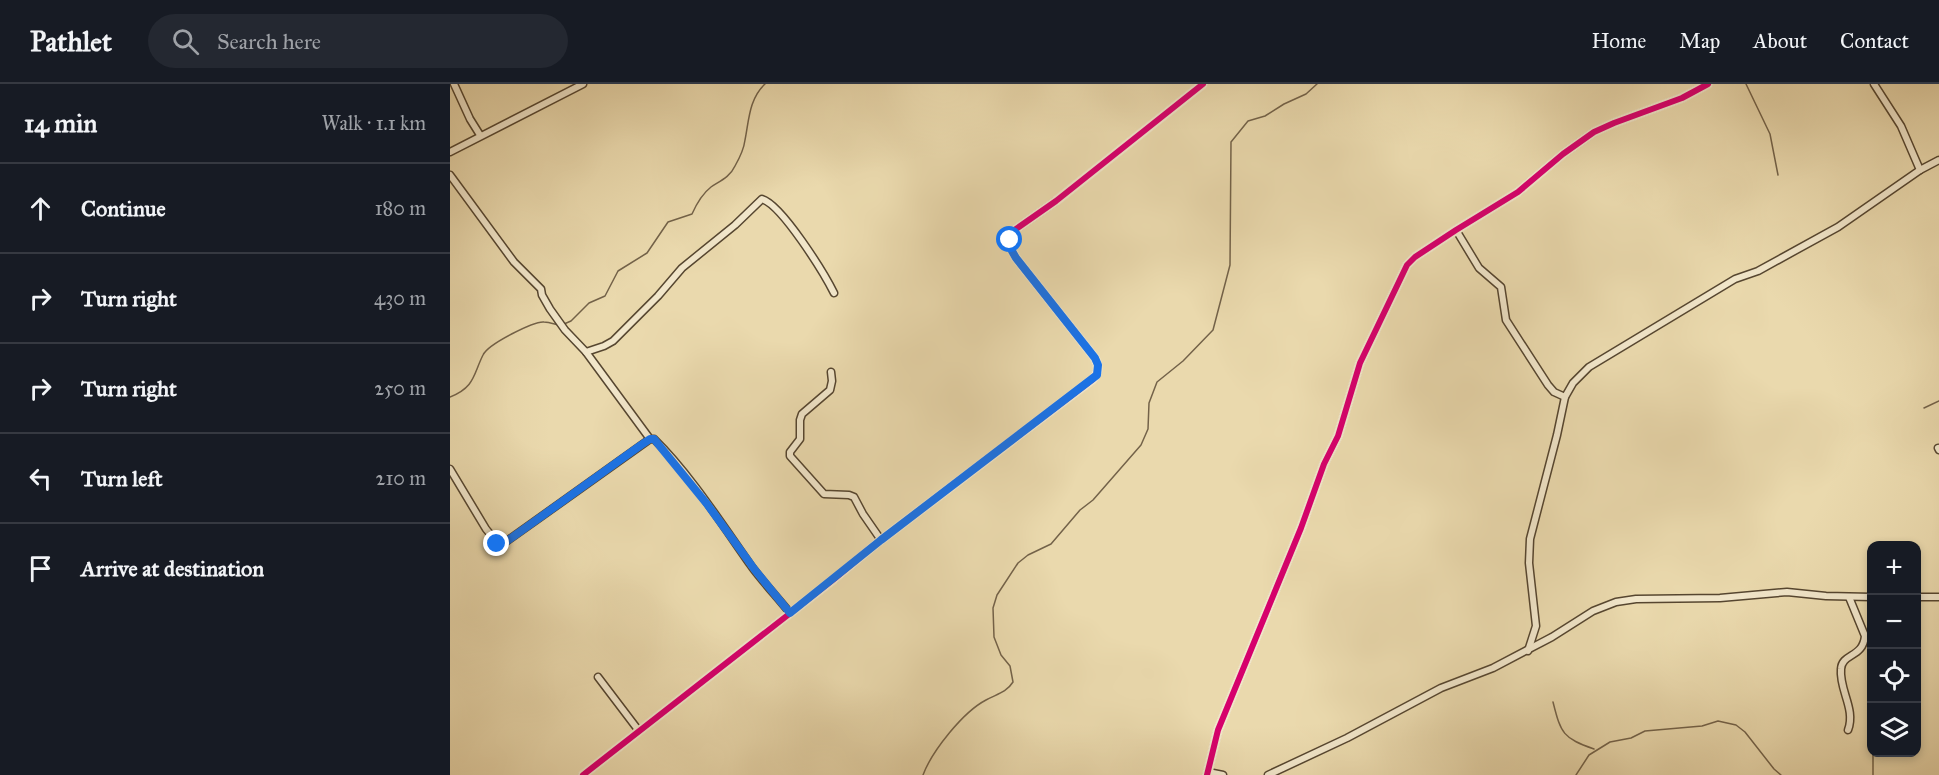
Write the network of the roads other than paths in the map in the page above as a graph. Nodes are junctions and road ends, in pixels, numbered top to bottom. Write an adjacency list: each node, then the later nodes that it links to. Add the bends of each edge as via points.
1 (454, 84): 6 (street)
2 (583, 84): 6 (street)
3 (1203, 84): 18 (street, via 1012,234 1016,258 1095,358 1097,375)
4 (1708, 84): 11 (street, via 1594,132 1518,192)
5 (1874, 84): 9 (street, via 1901,126)
6 (480, 135): 7 (street)
7 (450, 152)
8 (1939, 160): 9 (street)
9 (1920, 170): 15 (street, via 1844,224 1758,271 1735,279 1589,367)
10 (450, 176): 13 (street, via 514,262 541,289 565,330)
11 (1456, 230): 15 (street, via 1479,268 1501,287 1506,320 1548,385 1554,393); 28 (street, via 1407,265 1368,343 1338,436 1218,730)
12 (834, 292): 13 (street, via 801,240 772,204 762,199 682,268 613,341)
13 (586, 352): 16 (street)
14 (831, 372): 18 (street, via 830,390 802,414 800,439 790,456 824,494 854,497)
15 (1565, 397): 24 (street, via 1528,552 1536,626)
16 (650, 439): 17 (street, via 500,546); 23 (street, via 671,459)
17 (450, 468)
18 (881, 540): 23 (street)
19 (1849, 597): 20 (street); 24 (street, via 1787,592 1616,602 1593,611); 26 (street, via 1865,643 1861,650 1846,658 1840,670 1850,711)
20 (1867, 597)
21 (1921, 597): 22 (street)
22 (1939, 597)
23 (790, 613): 27 (street)
24 (1528, 651): 31 (street, via 1441,688)
25 (598, 677): 27 (street)
26 (1848, 730)
27 (639, 731): 29 (street)
28 (1207, 774): 30 (street)
29 (583, 775)
30 (1223, 775)
31 (1268, 775)

